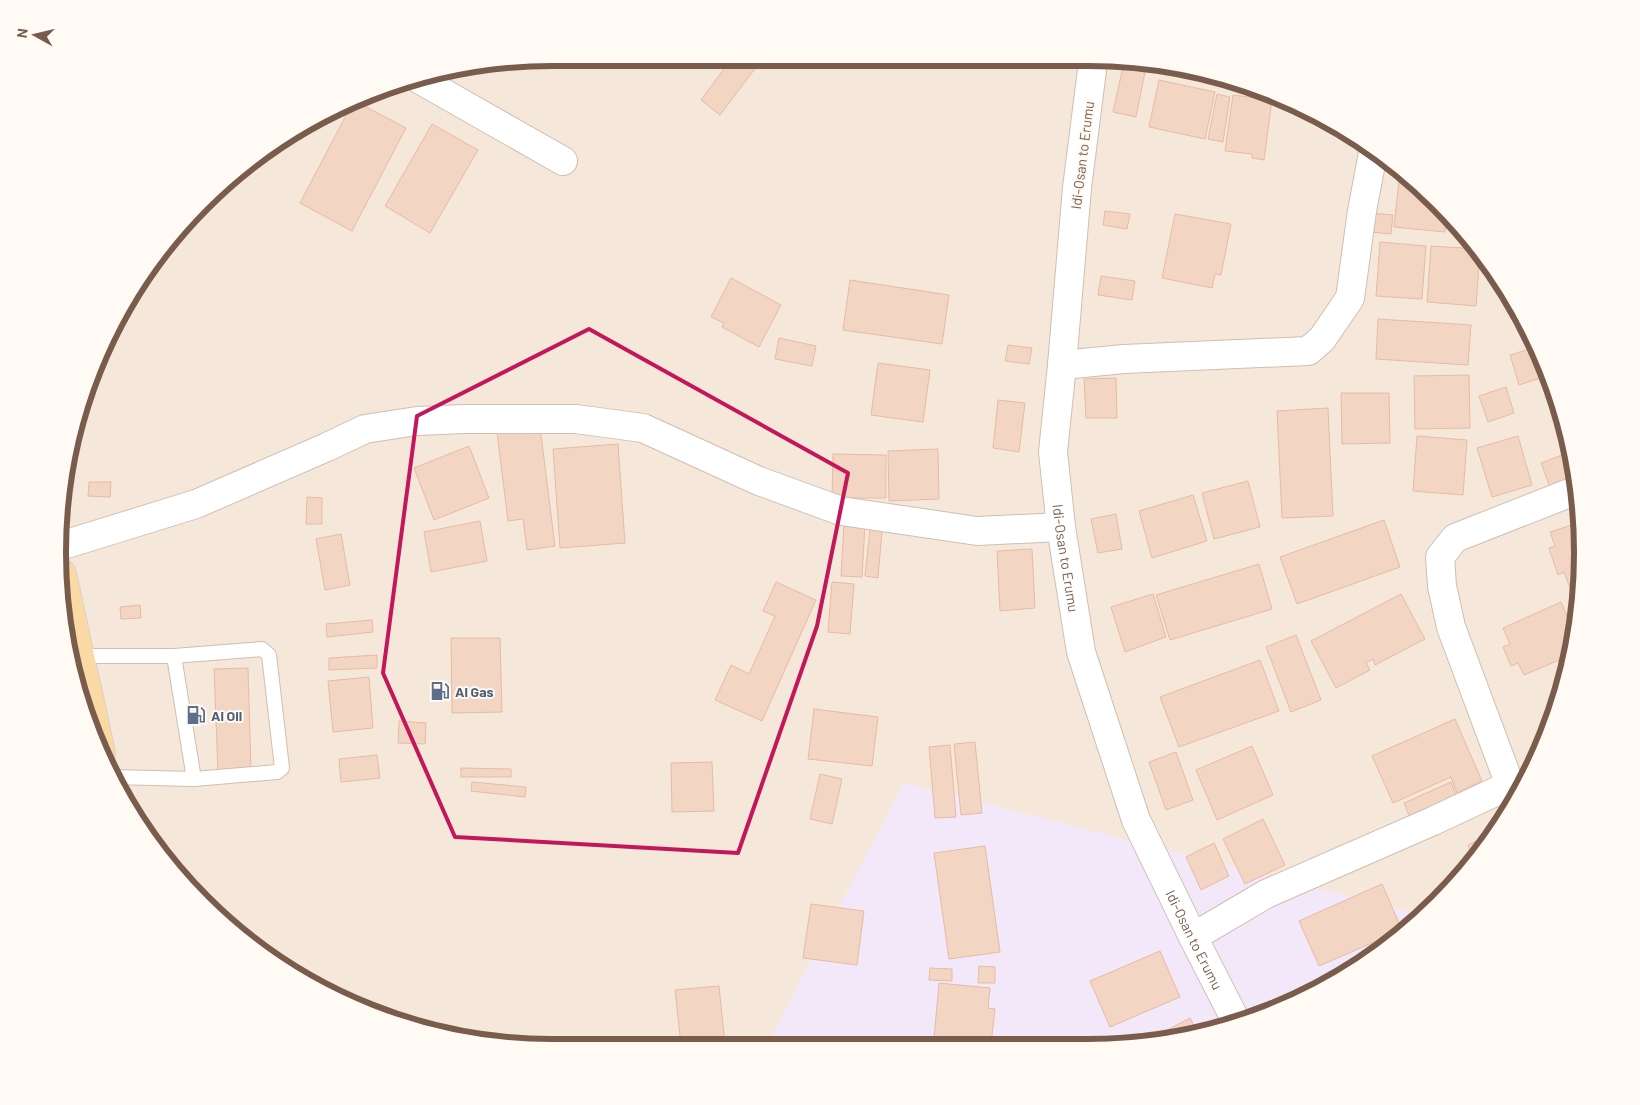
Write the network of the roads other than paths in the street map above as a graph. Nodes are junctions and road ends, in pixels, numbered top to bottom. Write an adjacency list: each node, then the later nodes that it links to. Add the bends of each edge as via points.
1 (1093, 66): 5 (street, Idi-Osan to Erumu)
2 (426, 83): 4 (street)
3 (1372, 158): 5 (street, via 1350,298 1322,339 1308,351)
4 (563, 161)
5 (1062, 365): 7 (street, Idi-Osan to Erumu, via 1052,452)
6 (1570, 492): 15 (street, via 1455,538 1440,558 1451,627)
7 (1061, 527): 8 (street, via 977,531 841,511 759,482 643,428 576,419 464,419 417,421 365,429 196,504); 17 (street, Idi-Osan to Erumu, via 1081,652 1136,820)
8 (66, 544)
9 (69, 606): 10 (main road)
10 (80, 656): 11 (lane); 12 (main road)
11 (174, 656): 14 (lane); 14 (lane, via 262,649 268,655 282,768 277,772)
12 (88, 696)
13 (121, 777): 14 (lane)
14 (194, 779)
15 (1513, 788)
16 (1511, 792): 17 (street, via 1433,821 1266,894)
17 (1193, 937): 18 (street, Idi-Osan to Erumu)
18 (1234, 1016)

